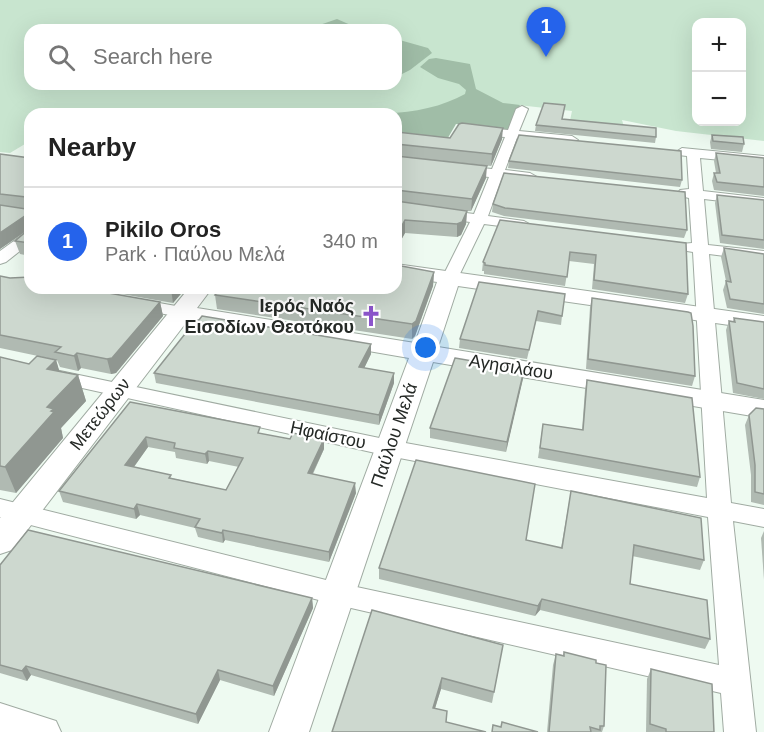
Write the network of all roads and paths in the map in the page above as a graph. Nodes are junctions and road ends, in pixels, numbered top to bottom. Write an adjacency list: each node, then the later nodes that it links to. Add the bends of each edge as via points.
1 (522, 109): 3 (street, Παύλου Μελά)
2 (467, 130): 3 (street)
3 (512, 134): 4 (street); 9 (street, Παύλου Μελά)
4 (580, 141)
5 (670, 151): 6 (street)
6 (693, 153): 7 (street); 12 (street)
7 (764, 160)
8 (453, 169): 9 (street)
9 (498, 174): 10 (street); 15 (street, Παύλου Μελά)
10 (545, 179)
11 (673, 192): 12 (street)
12 (696, 194): 13 (street); 19 (street)
13 (764, 202)
14 (402, 209): 15 (street)
15 (480, 218): 16 (street); 23 (street, Παύλου Μελά)
16 (538, 226)
17 (24, 241): 21 (street)
18 (677, 246): 19 (street)
19 (700, 249): 20 (street); 27 (street)
20 (764, 256)
21 (0, 259)
22 (402, 271): 23 (street)
23 (450, 278): 27 (street); 29 (street, Παύλου Μελά)
24 (196, 294): 26 (street, Μετεώρων)
25 (124, 302): 26 (street, Αγησιλάου)
26 (181, 312): 29 (street, Αγησιλάου); 31 (street, Μετεώρων)
27 (705, 314): 28 (street); 32 (street)
28 (764, 323)
29 (423, 353): 32 (street, Αγησιλάου); 34 (street, Παύλου Μελά)
30 (32, 371): 31 (street, Ηφαίστου)
31 (118, 391): 34 (street, Ηφαίστου); 36 (street, Μετεώρων)
32 (712, 401): 33 (street, Αγησιλάου); 35 (street)
33 (764, 409)
34 (390, 448): 35 (street, Ηφαίστου); 39 (street, Παύλου Μελά)
35 (720, 510): 37 (street, Ηφαίστου); 40 (street)
36 (11, 511): 38 (street, Μετεώρων); 39 (street)
37 (764, 518)
38 (0, 541)
39 (338, 594): 40 (street); 43 (street, Παύλου Μελά)
40 (735, 682): 44 (street)
41 (0, 718): 42 (street)
42 (45, 732)
43 (289, 732)
44 (740, 732)

